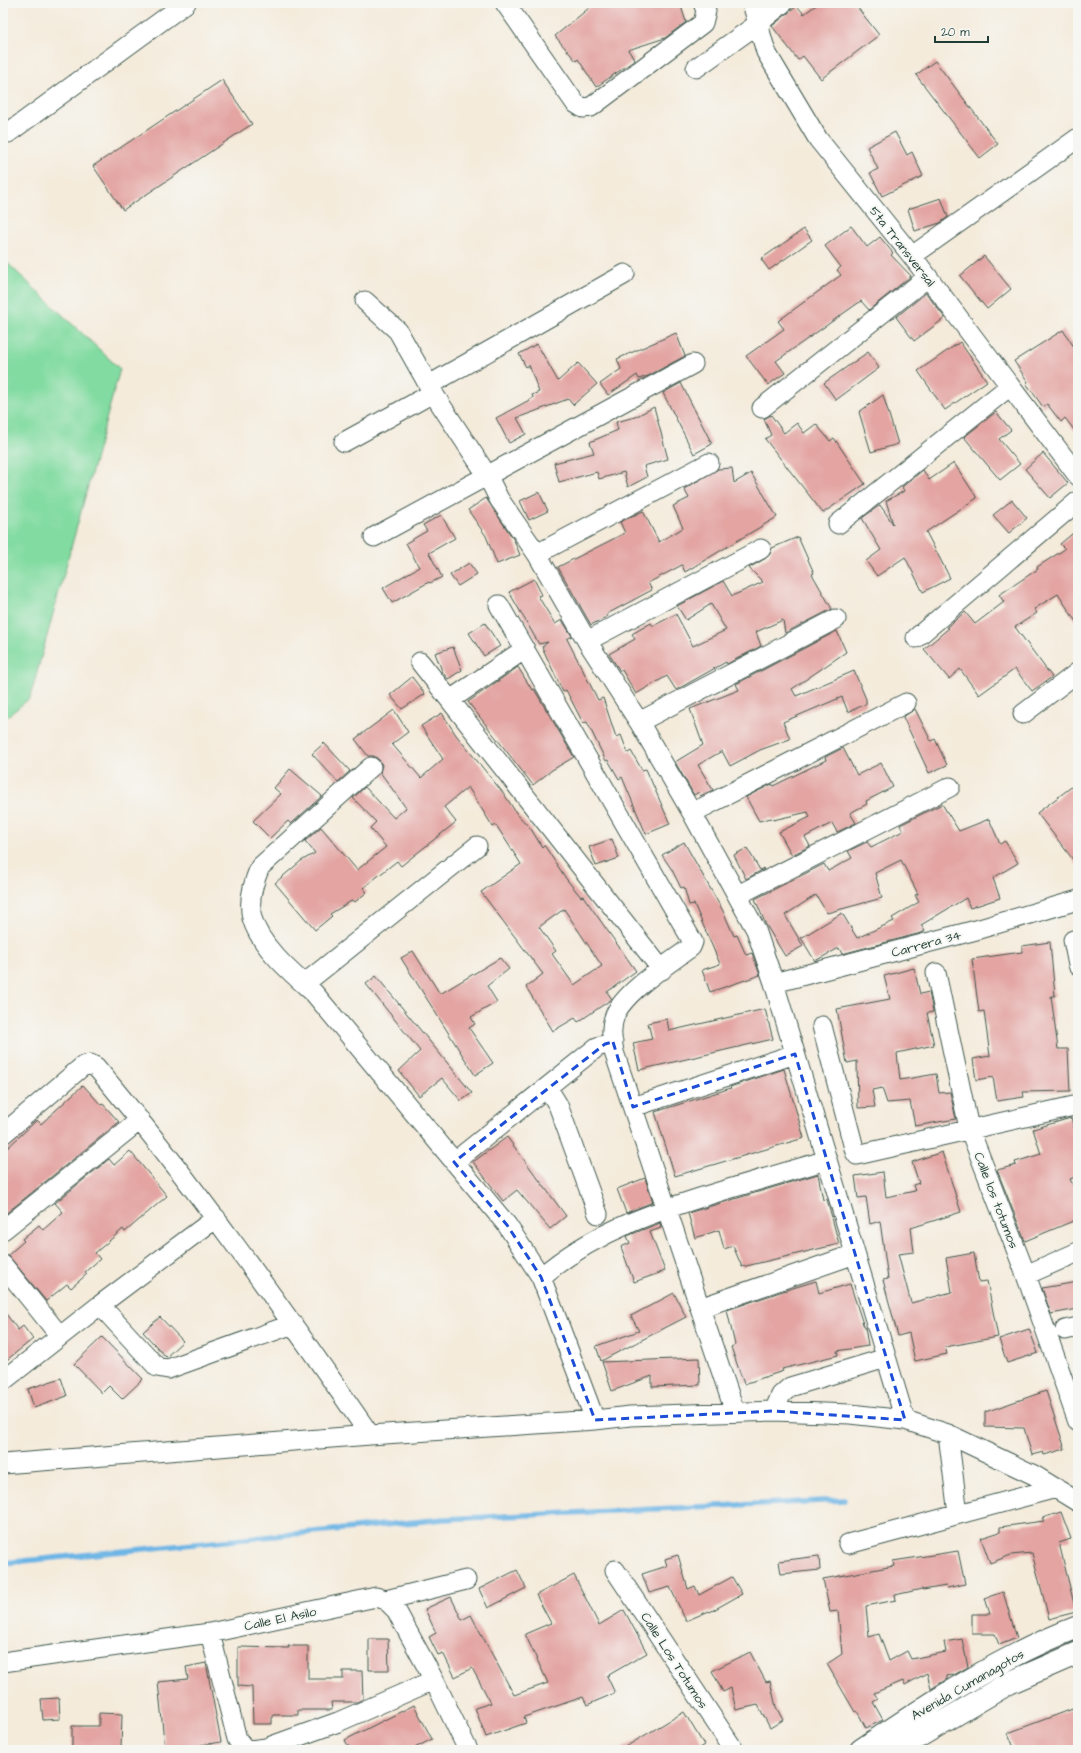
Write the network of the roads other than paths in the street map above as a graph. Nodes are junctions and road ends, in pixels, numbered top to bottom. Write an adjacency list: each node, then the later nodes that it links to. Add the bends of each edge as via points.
1 (186, 3): 8 (street)
2 (505, 3): 3 (street, via 574,103 583,108 592,107 703,23 706,11)
3 (703, 3)
4 (752, 3): 6 (street, 5ta Transversal)
5 (783, 3): 6 (street)
6 (759, 23): 7 (street); 10 (street, 5ta Transversal, via 766,52 818,138)
7 (696, 68)
8 (8, 133)
9 (1078, 138): 10 (street)
10 (912, 256): 12 (street, 5ta Transversal)
11 (625, 274): 16 (street)
12 (928, 277): 15 (street, 5ta Transversal); 17 (street)
13 (365, 301): 16 (street, via 398,331)
14 (693, 364): 20 (street)
15 (1010, 386): 21 (street, 5ta Transversal); 23 (street)
16 (431, 389): 18 (street); 20 (street)
17 (762, 408)
18 (344, 442)
19 (709, 463): 26 (street)
20 (487, 475): 24 (street); 26 (street, via 499,498)
21 (1078, 476)
22 (1078, 501): 29 (street)
23 (838, 524)
24 (374, 537)
25 (761, 549): 30 (street)
26 (537, 554): 30 (street)
27 (499, 605): 31 (street)
28 (836, 619): 37 (street)
29 (916, 638)
30 (586, 641): 37 (street)
31 (525, 649): 34 (street); 46 (street, via 691,937 691,948)
32 (420, 662): 34 (street)
33 (1078, 672): 36 (street)
34 (450, 700): 46 (street)
35 (906, 704): 40 (street)
36 (1023, 714)
37 (639, 722): 40 (street)
38 (371, 767): 49 (street, via 260,867 253,883 252,918 265,944)
39 (950, 786): 42 (street)
40 (692, 813): 42 (street)
41 (477, 846): 49 (street)
42 (738, 895): 48 (street, via 756,930)
43 (1078, 900): 48 (street, Carrera 34, via 976,930)
44 (1073, 940): 45 (street)
45 (1078, 965)
46 (662, 970): 51 (street, via 629,994 615,1015 611,1033)
47 (936, 973): 57 (street, Calle los totumos)
48 (774, 983): 52 (street)
49 (304, 984): 60 (street)
50 (822, 1026): 57 (street, via 857,1155)
51 (613, 1042): 53 (street, via 597,1047); 55 (street)
52 (795, 1054): 55 (street); 59 (street)
53 (547, 1087): 60 (street); 62 (street, via 558,1105)
54 (1078, 1105): 57 (street)
55 (632, 1107): 61 (street)
56 (140, 1120): 58 (street, via 96,1067 90,1064 83,1066); 63 (street); 64 (street)
57 (970, 1128): 68 (street, Calle los totumos)
58 (3, 1134)
59 (827, 1160): 61 (street); 66 (street)
60 (454, 1162): 69 (street, via 507,1225)
61 (666, 1208): 69 (street, via 617,1228 557,1263); 71 (street)
62 (598, 1214)
63 (216, 1218): 70 (street); 72 (street)
64 (3, 1230)
65 (1078, 1252): 68 (street)
66 (855, 1254): 71 (street); 74 (street)
67 (3, 1265): 73 (street)
68 (1026, 1275): 80 (street, Calle los totumos)
69 (541, 1277): 78 (street)
70 (100, 1304): 72 (street, via 157,1367 162,1369); 73 (street)
71 (700, 1308): 77 (street)
72 (293, 1324): 82 (street)
73 (60, 1336): 75 (street)
74 (886, 1358): 76 (street, via 790,1388 781,1395); 79 (street)
75 (3, 1381)
76 (774, 1411): 77 (street); 79 (street, via 850,1414)
77 (735, 1412): 78 (street)
78 (595, 1420): 82 (street)
79 (905, 1420): 81 (street)
80 (1078, 1422)
81 (948, 1434): 84 (street); 86 (street)
82 (370, 1435): 83 (street)
83 (3, 1464)
84 (1056, 1488): 85 (street); 86 (street)
85 (1078, 1502)
86 (958, 1514): 87 (street)
87 (848, 1544)
88 (615, 1570): 98 (street, Calle Los Totumos)
89 (466, 1580): 90 (street, Calle El Asilo)
90 (386, 1600): 92 (street, Calle El Asilo, via 376,1597); 95 (street, via 396,1610)
91 (1078, 1627): 99 (street, Avenida Cumanagotos, via 1007,1659 921,1709)
92 (210, 1633): 94 (street, Calle El Asilo); 96 (street, via 237,1740 250,1750)
93 (1078, 1653): 100 (street, Avenida Cumanagotos, via 1009,1683)
94 (3, 1662)
95 (434, 1680): 96 (street, via 338,1722); 97 (street)
96 (266, 1749)
97 (468, 1750)
98 (734, 1750)
99 (861, 1750)
100 (896, 1750)

